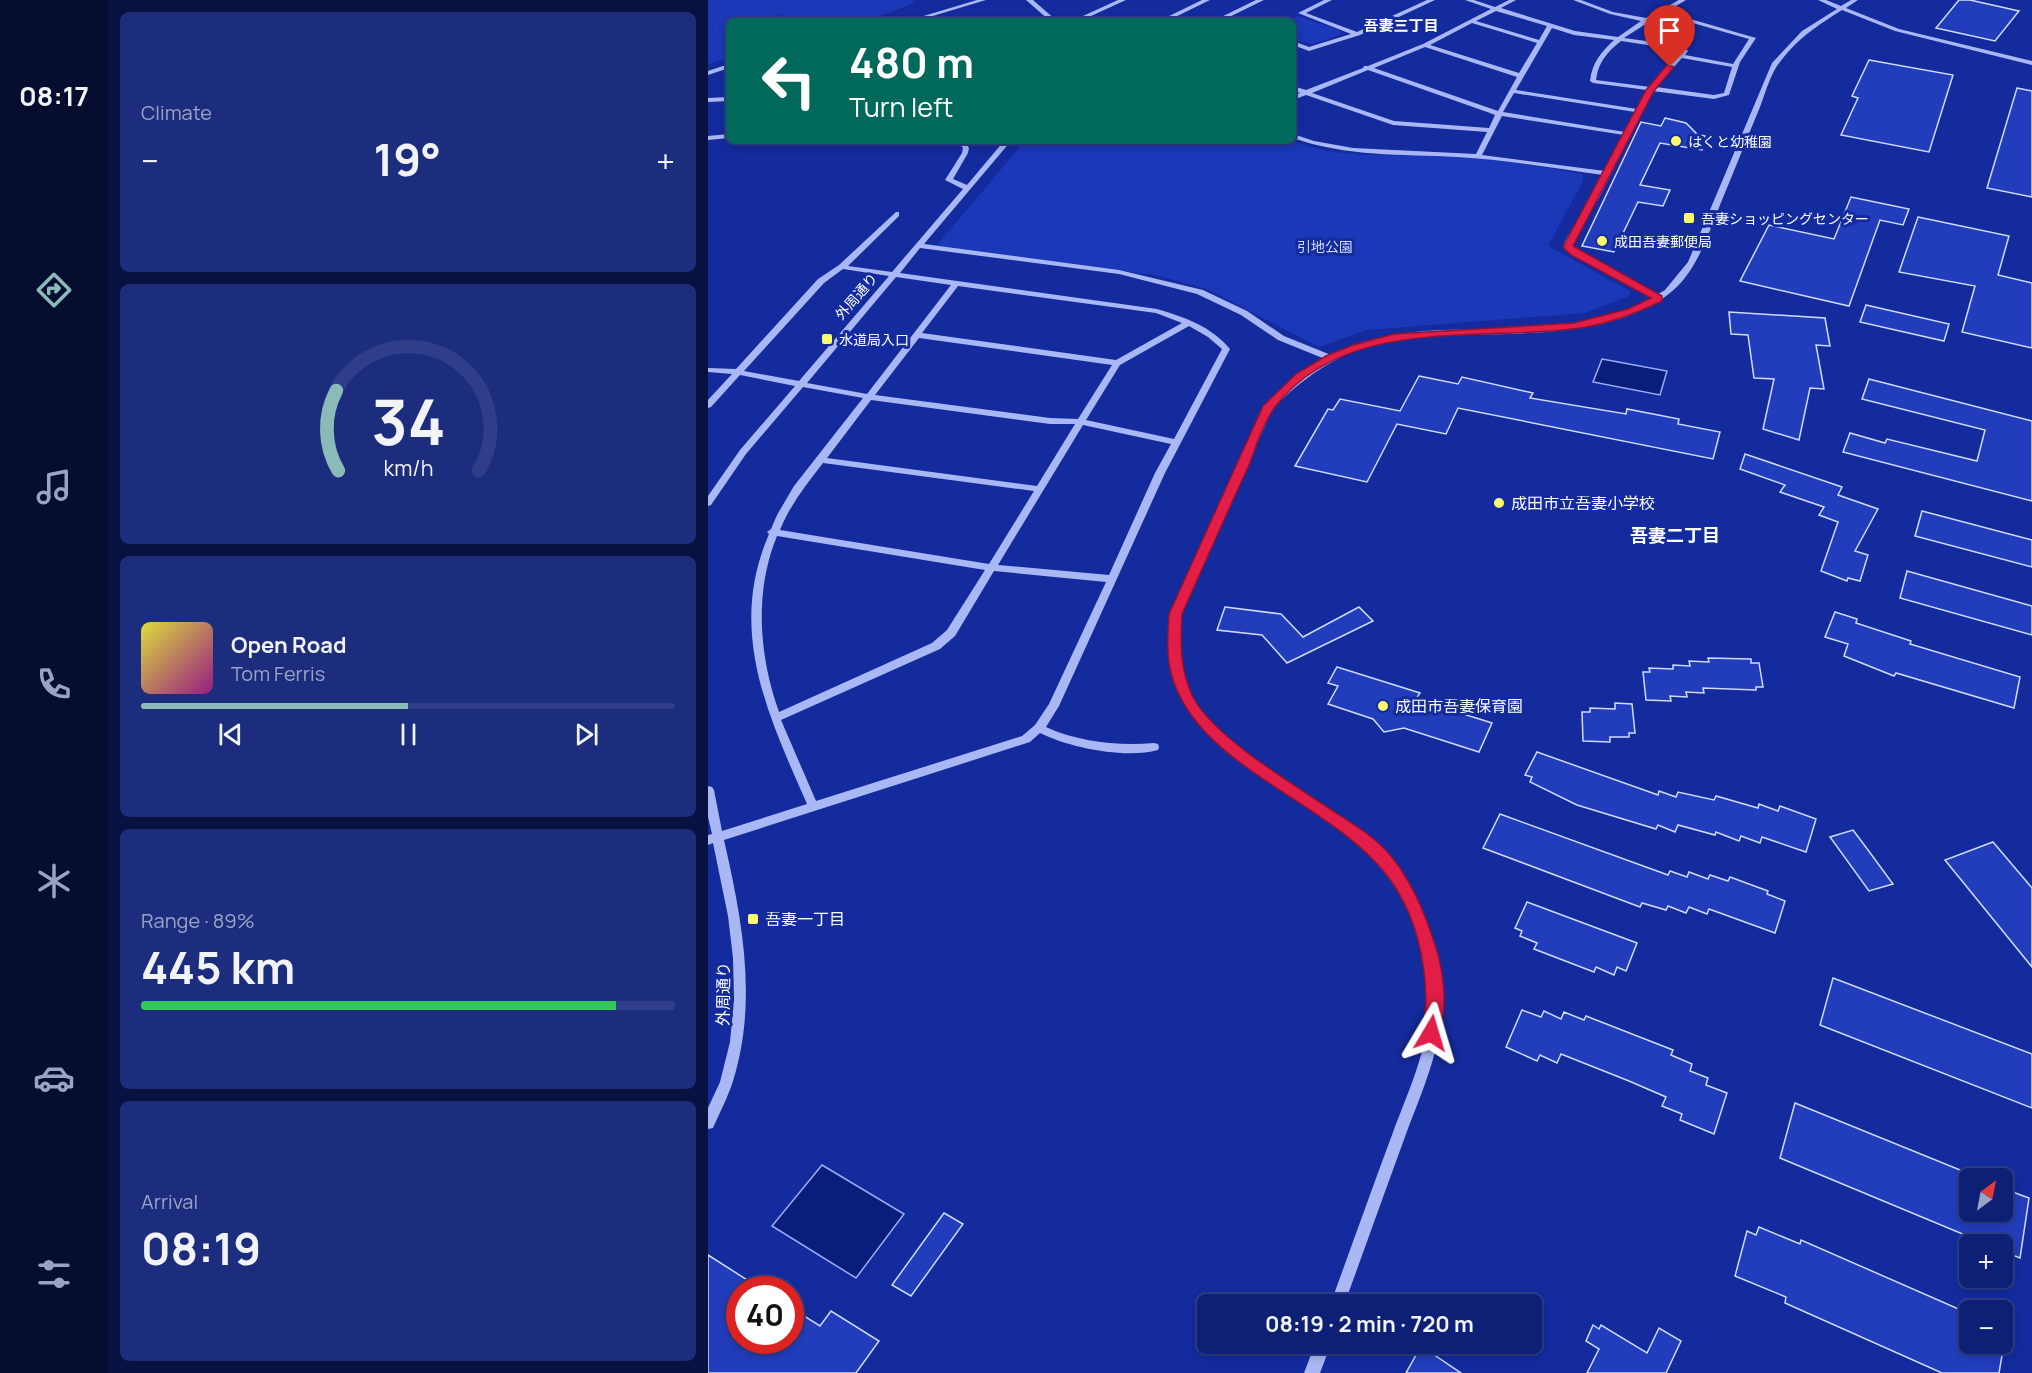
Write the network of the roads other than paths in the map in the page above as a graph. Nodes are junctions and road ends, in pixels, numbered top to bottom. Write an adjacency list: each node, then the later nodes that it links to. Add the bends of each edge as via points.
1 (983, 0): 17 (street)
2 (1123, 0): 19 (street)
3 (1207, 0): 20 (street)
4 (1261, 0): 21 (street)
5 (1329, 0): 25 (street, via 1301,14)
6 (1432, 0): 25 (street)
7 (1468, 0): 14 (street)
8 (1513, 0): 14 (street)
9 (1576, 0): 22 (street)
10 (1682, 0): 16 (street)
11 (1821, 0): 15 (street)
12 (1855, 0): 15 (street)
13 (1032, 1): 18 (street)
14 (1496, 9): 23 (street); 24 (street)
15 (1841, 9): 31 (street, via 1897,30); 61 (street, via 1804,32 1775,63 1692,263 1684,278)
16 (1660, 12): 22 (street); 32 (street, via 1753,38)
17 (920, 18)
18 (1051, 18)
19 (1082, 18)
20 (1168, 18)
21 (1222, 18)
22 (1647, 20): 26 (street)
23 (1470, 21): 27 (street); 29 (street)
24 (1550, 26): 26 (street); 27 (street)
25 (1358, 34): 28 (street, via 1309,49)
26 (1616, 39): 30 (street, via 1683,48); 38 (street, via 1593,71 1593,81)
27 (1540, 42): 36 (street)
28 (1296, 44)
29 (1425, 45): 34 (street); 36 (street)
30 (1681, 56): 32 (street); 38 (street)
31 (2032, 63)
32 (1736, 66): 38 (street, via 1729,91 1723,96)
33 (726, 67): 35 (street)
34 (1366, 68): 40 (street); 45 (street)
35 (708, 72)
36 (1521, 76): 39 (street)
37 (1296, 89): 40 (street)
38 (1650, 90): 44 (street)
39 (1512, 91): 44 (street); 45 (street)
40 (1304, 92): 41 (street); 46 (street, via 1393,123)
41 (1296, 96)
42 (726, 99): 43 (street)
43 (708, 100)
44 (1640, 111): 47 (street)
45 (1499, 114): 46 (street); 47 (street)
46 (1491, 130): 53 (street)
47 (1628, 134): 54 (street)
48 (726, 136): 50 (street)
49 (1296, 137): 53 (street, via 1346,149)
50 (708, 138)
51 (963, 144): 55 (street, via 965,153 949,180)
52 (1005, 144): 55 (street, 外周通り)
53 (1478, 156): 54 (street)
54 (1607, 172): 61 (street, via 1568,247)
55 (968, 188): 57 (street, 外周通り)
56 (896, 214): 58 (street)
57 (919, 246): 59 (street, 外周通り); 64 (street, via 1119,272 1200,292 1244,313 1281,338)
58 (842, 267): 59 (street); 67 (street, via 821,281)
59 (894, 275): 60 (street); 68 (street, 外周通り)
60 (955, 285): 62 (street, via 1158,311); 63 (street)
61 (1659, 298): 64 (street, via 1632,312 1574,326 1394,338)
62 (1190, 322): 65 (street); 72 (street, via 1226,349)
63 (916, 336): 65 (street); 69 (street)
64 (1330, 358): 86 (street, via 1300,377 1269,406 1176,614 1173,646 1189,703 1217,734 1245,759 1358,835 1384,859 1404,886 1434,965 1435,1017 1424,1066)
65 (1117, 363): 71 (street)
66 (708, 370): 67 (street)
67 (737, 372): 68 (street); 70 (street)
68 (800, 385): 69 (street); 75 (street, 外周通り)
69 (869, 397): 71 (street); 73 (street)
70 (708, 405)
71 (1081, 422): 72 (street); 74 (street)
72 (1175, 442): 78 (street)
73 (820, 460): 74 (street); 76 (street, via 799,484)
74 (1040, 489): 77 (street)
75 (708, 503)
76 (772, 532): 77 (street); 79 (street, via 756,599 756,629 768,698)
77 (993, 568): 78 (street); 79 (street, via 951,633 936,646)
78 (1111, 579): 80 (street, via 1054,706)
79 (776, 718): 83 (street)
80 (1039, 728): 81 (street, via 1052,736 1138,750); 83 (street, via 1026,739)
81 (1154, 747)
82 (708, 790): 84 (street, 外周通り)
83 (813, 806): 84 (street)
84 (713, 838): 85 (street, 外周通り, via 739,937 742,1003 731,1068)
85 (708, 1123)
86 (1341, 1294)
87 (1319, 1354): 88 (street)
88 (1312, 1373)

